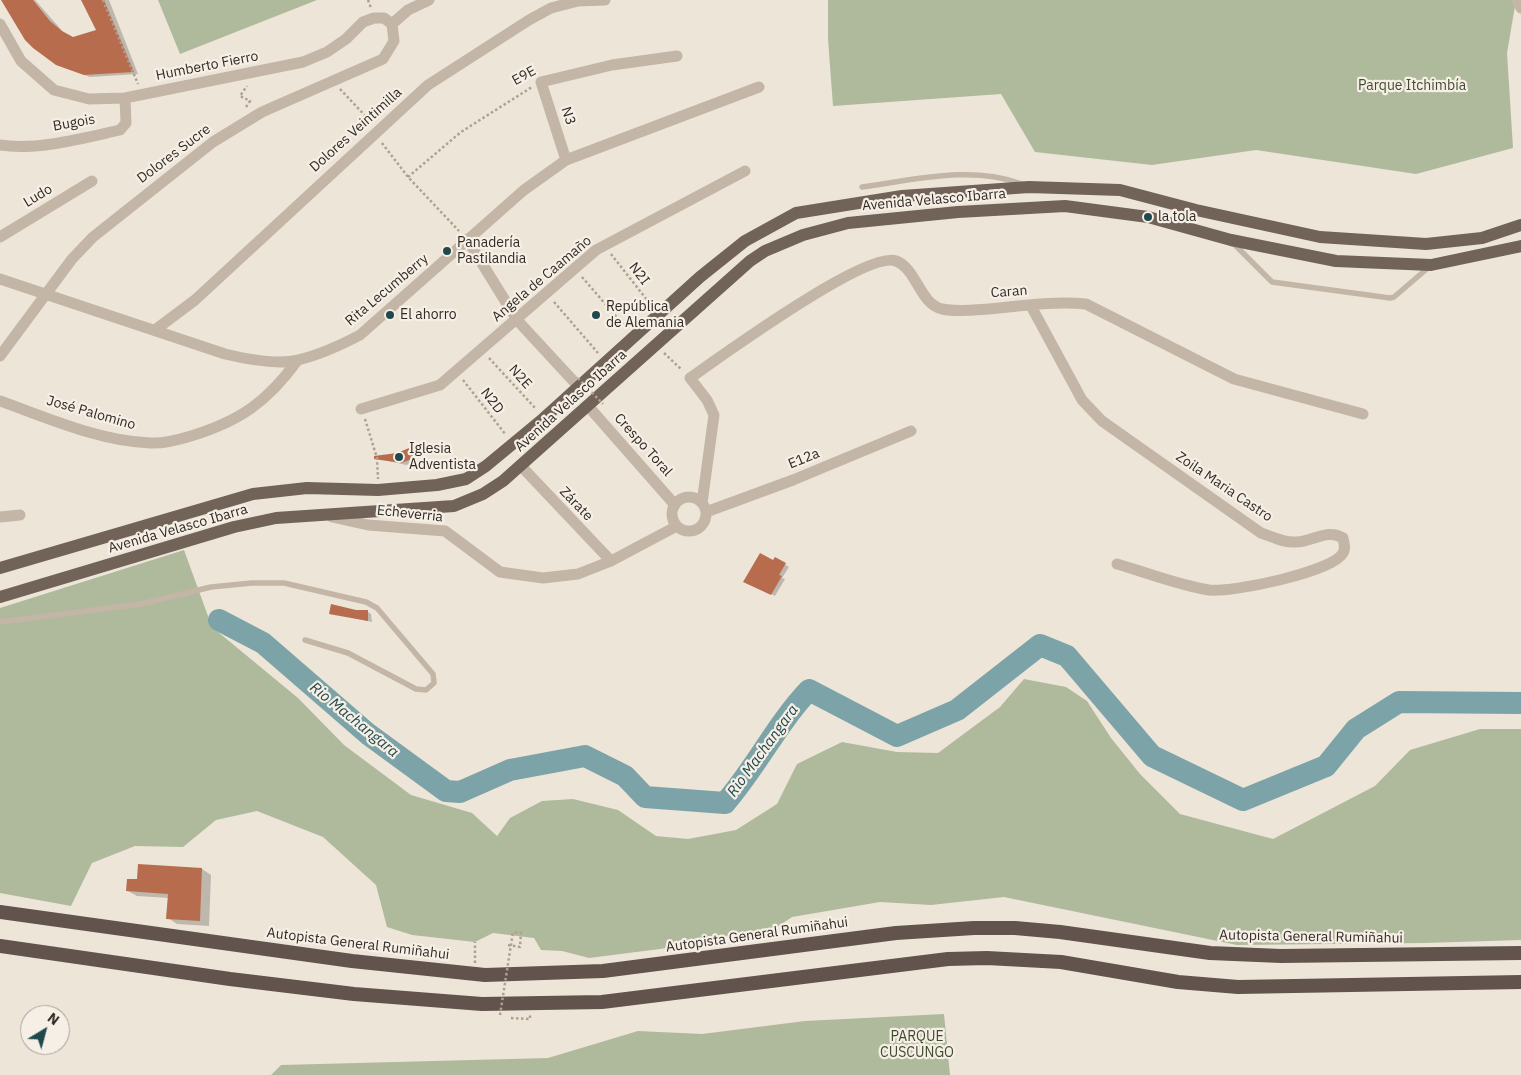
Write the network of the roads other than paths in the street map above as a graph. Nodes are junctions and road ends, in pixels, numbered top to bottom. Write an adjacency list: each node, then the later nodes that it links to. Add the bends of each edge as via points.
1 (428, 0): 6 (street, via 408,10)
2 (605, 0): 29 (street, Dolores Veintimilla, via 578,1 551,8 428,85 194,300)
3 (1517, 0): 4 (street)
4 (1521, 8)
5 (0, 24): 10 (street, Humberto Fierro, via 21,61 54,90 89,99)
6 (392, 24): 10 (street, Humberto Fierro, via 384,18 367,20 327,52 303,62); 26 (street, Dolores Sucre, via 394,41 383,59 252,118 213,142 93,237)
7 (677, 56): 8 (street, E9E, via 612,65)
8 (541, 82): 12 (street, N3)
9 (759, 87): 12 (street, Rita Lecumberry)
10 (125, 98): 11 (street, Bugois, via 126,123 120,130 34,146)
11 (0, 145)
12 (566, 160): 21 (street, Rita Lecumberry, via 524,190)
13 (745, 171): 28 (street, Angela de Caamaño, via 604,245)
14 (92, 182): 20 (street, Ludo)
15 (862, 187): 16 (lane, via 964,173 1008,179)
16 (1029, 187): 17 (main road, Avenida Velasco Ibarra, via 1120,190); 33 (main road, Avenida Velasco Ibarra, via 902,196 796,213 745,241 606,362)
17 (1196, 210): 18 (main road, Avenida Velasco Ibarra, via 1320,237 1426,244 1482,238); 19 (main road)
18 (1521, 225)
19 (1197, 231): 22 (main road, Avenida Velasco Ibarra); 35 (main road, Avenida Velasco Ibarra, via 1148,217 1065,206 848,223 803,235 765,251)
20 (0, 236)
21 (467, 239): 28 (street); 31 (street, Rita Lecumberry, via 360,335)
22 (1231, 240): 24 (main road, Avenida Velasco Ibarra, via 1336,261); 24 (lane, via 1272,282 1390,298)
23 (1521, 246): 24 (main road, Avenida Velasco Ibarra)
24 (1431, 265)
25 (0, 279): 26 (street, Rita Lecumberry)
26 (46, 294): 29 (street, Rita Lecumberry); 30 (street, Dolores Sucre)
27 (1031, 306): 32 (street, Caran, via 958,311 940,309 927,299 906,267 895,260 881,260 782,314); 37 (street, Caran, via 1060,302 1086,304 1234,379); 47 (street, Zoila Maria Castro, via 1082,400 1102,421 1261,533 1283,541 1298,542 1336,534 1343,538 1345,546 1343,554 1328,566 1277,581 1212,590)
28 (518, 320): 33 (street); 36 (street, Angela de Caamaño, via 440,385)
29 (155, 330): 31 (street, Rita Lecumberry, via 252,360)
30 (0, 356)
31 (297, 361): 34 (street, José Palomino, via 280,384 254,408 230,422 176,440 152,444 79,428)
32 (690, 378): 41 (street, Echeverria, via 714,415)
33 (578, 382): 48 (main road, Avenida Velasco Ibarra, via 544,418 466,479 378,490 307,488 253,494)
34 (0, 401)
35 (588, 406): 39 (main road, Avenida Velasco Ibarra); 40 (street, Crespo Toral)
36 (361, 408)
37 (1363, 414)
38 (911, 431): 41 (street, E12a, via 793,480)
39 (521, 466): 42 (main road, Avenida Velasco Ibarra, via 483,494 454,506); 46 (street, Zárate)
40 (675, 504): 41 (street, via 688,497); 45 (street, via 672,516)
41 (704, 507): 45 (street, Echeverria, via 706,518 699,528 688,531)
42 (325, 515): 46 (street, Echeverria, via 368,524 445,531 500,572 543,578 578,574); 49 (main road, Avenida Velasco Ibarra, via 276,518 234,526)
43 (20, 516): 44 (street)
44 (0, 517)
45 (677, 526): 46 (street, Echeverria)
46 (611, 561)
47 (1117, 564)
48 (0, 568)
49 (0, 597)
50 (0, 622): 51 (lane, via 140,604 211,587 252,582 284,583 366,602 377,608 433,674 434,683 426,690 416,688 348,653)
51 (305, 640)
52 (0, 912): 54 (highway, Autopista General Rumiñahui, via 352,961 475,974 603,971 896,933 974,928 1060,932 1228,953 1281,956)
53 (0, 946): 55 (highway, via 335,992 482,1004 602,1002 948,959 987,958 1060,962 1178,982 1238,987)
54 (1521, 953)
55 (1521, 982)

